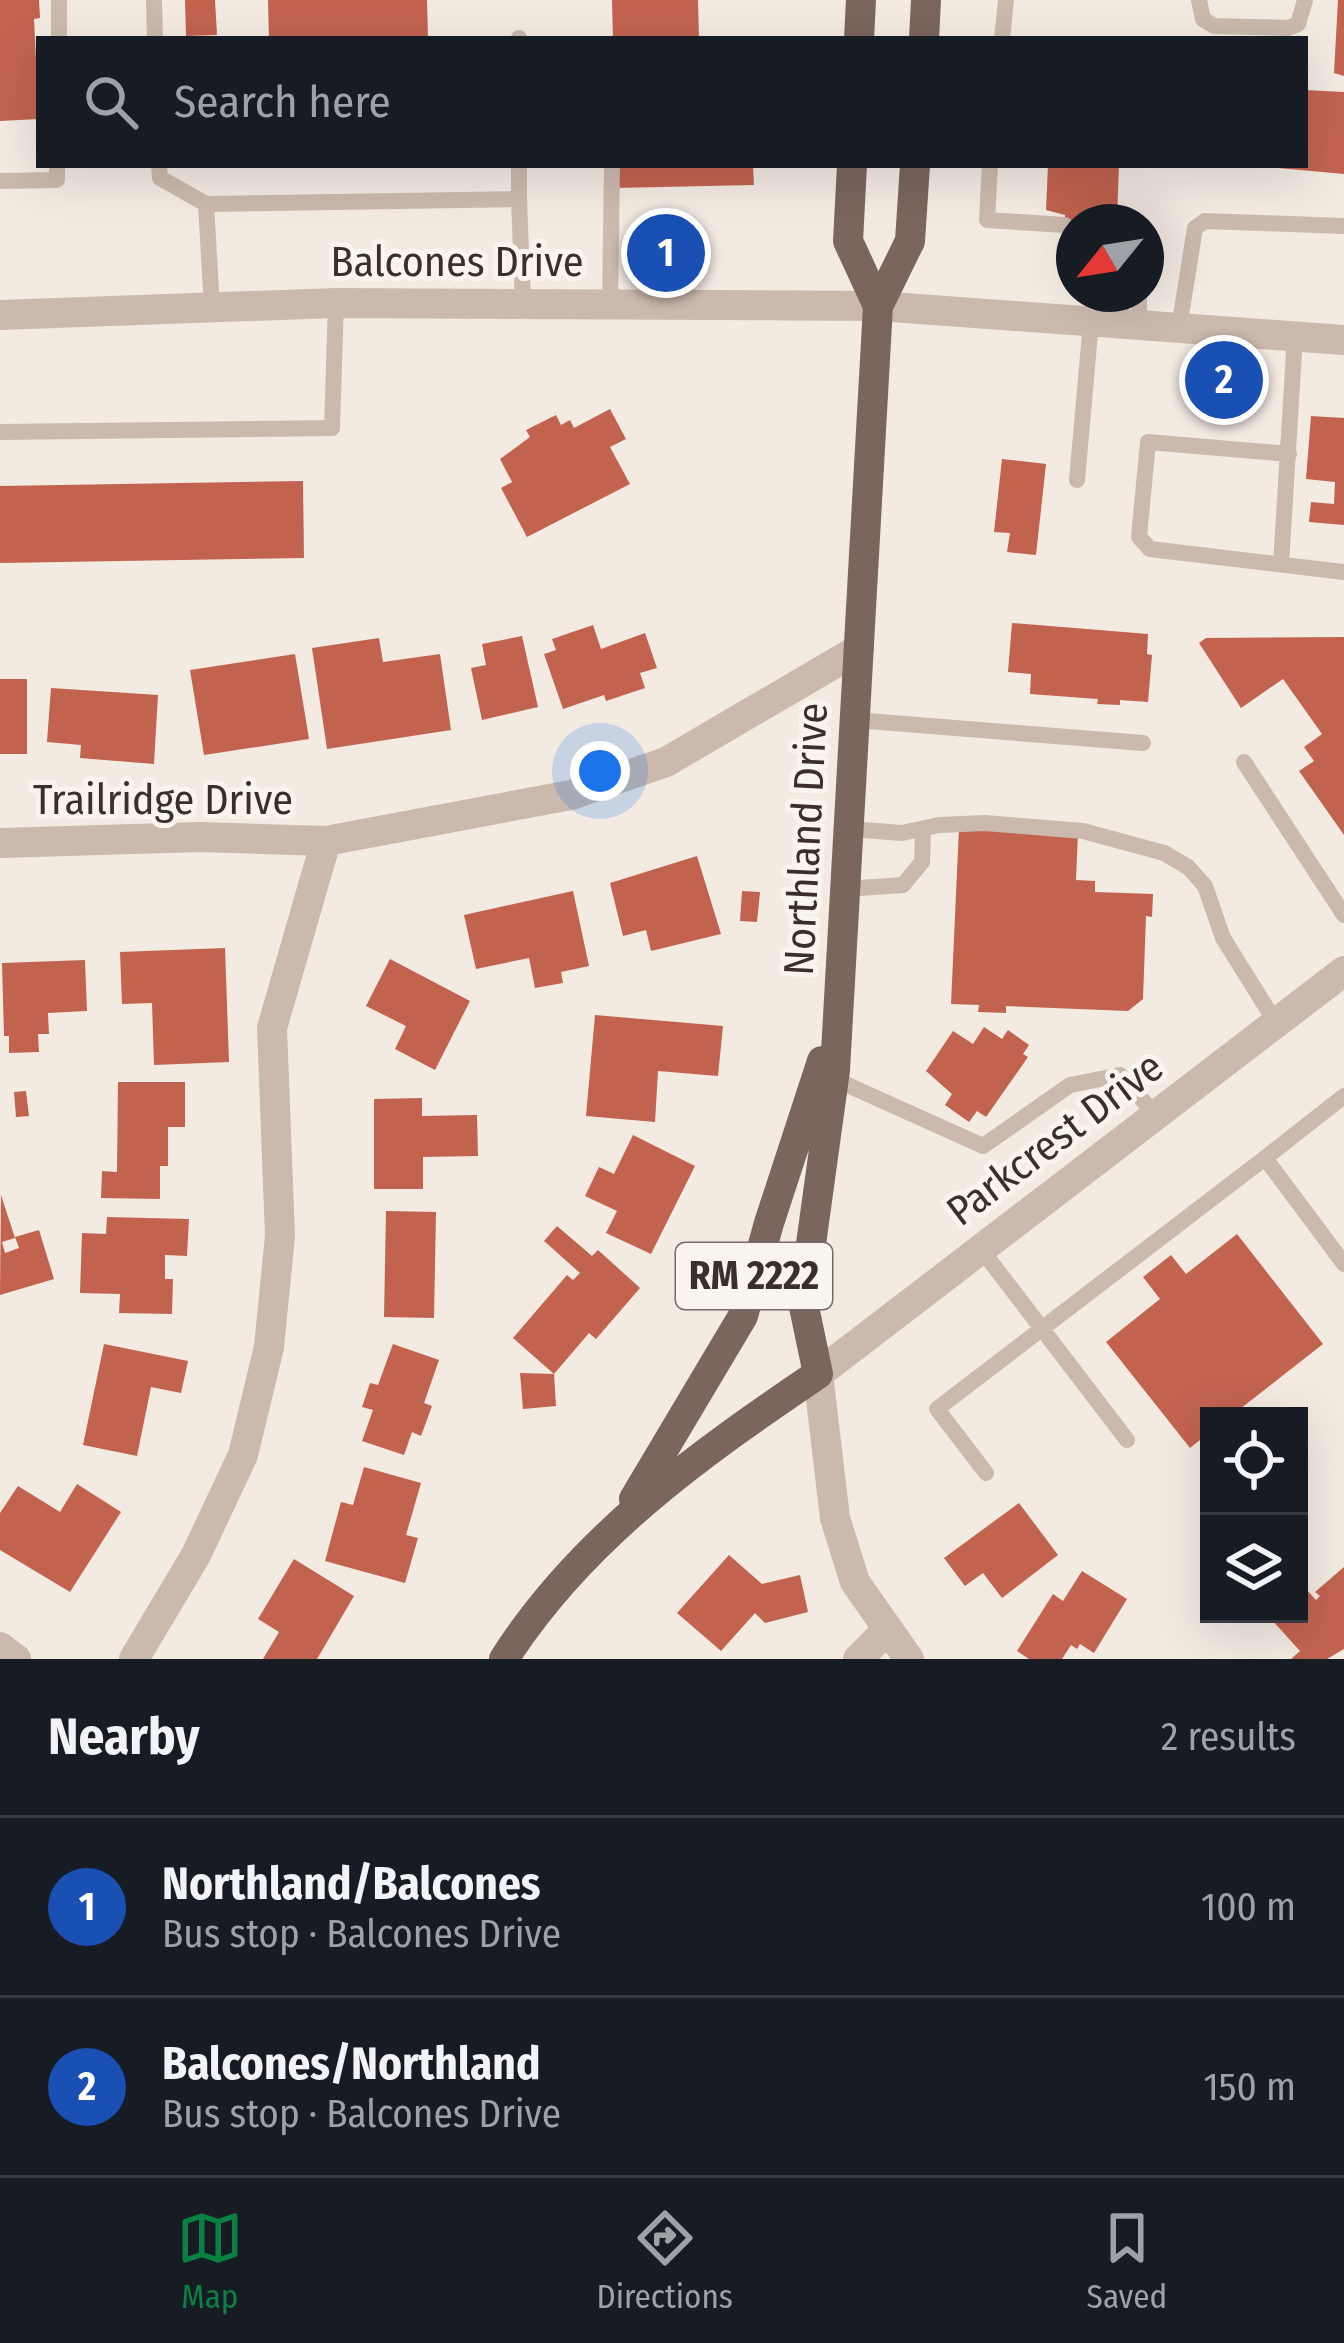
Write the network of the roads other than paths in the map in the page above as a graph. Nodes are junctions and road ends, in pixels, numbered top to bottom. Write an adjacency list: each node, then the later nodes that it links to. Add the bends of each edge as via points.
1 (59, 0): 8 (lane)
2 (154, 0): 9 (lane)
3 (861, 0): 10 (main road)
4 (926, 0): 11 (main road)
5 (1006, 0): 12 (lane)
6 (1199, 0): 7 (lane, via 1203,20 1214,26 1288,28 1298,24)
7 (1305, 0)
8 (58, 36)
9 (155, 36)
10 (859, 36)
11 (924, 36)
12 (1002, 36)
13 (57, 168): 20 (lane, via 57,180)
14 (160, 168): 22 (lane, via 160,178)
15 (519, 168): 21 (lane)
16 (612, 168): 27 (lane)
17 (852, 168): 28 (main road, Northland Drive / RM 2222, via 848,241)
18 (915, 168): 28 (main road, Northland Drive / RM 2222, via 910,241)
19 (990, 168): 23 (lane, via 987,220)
20 (0, 181)
21 (519, 199): 22 (lane); 26 (lane)
22 (206, 204): 29 (lane)
23 (1056, 224)
24 (1344, 226): 34 (lane, via 1205,220 1196,228)
25 (336, 303): 26 (street, Balcones Drive); 29 (street, Balcones Drive); 37 (lane, via 332,428)
26 (523, 304): 27 (street, Balcones Drive)
27 (610, 305): 28 (street, Balcones Drive)
28 (878, 306): 33 (street, Balcones Drive); 42 (main road, Northland Drive / RM 2222)
29 (212, 308): 32 (street, Balcones Drive)
30 (1128, 312): 33 (street, Balcones Drive)
31 (1145, 312): 34 (street, Balcones Drive)
32 (0, 315)
33 (1091, 322): 39 (lane)
34 (1179, 328): 35 (street, Balcones Drive)
35 (1295, 336): 36 (street, Balcones Drive); 38 (lane)
36 (1344, 340)
37 (0, 432)
38 (1289, 454): 40 (lane); 40 (lane, via 1148,442 1139,537 1150,550)
39 (1077, 480)
40 (1281, 564): 41 (lane)
41 (1344, 572)
42 (859, 649): 43 (main road, Northland Drive / RM 2222); 48 (street, Trailridge Drive, via 666,762 572,795)
43 (855, 720): 44 (lane); 46 (main road, Northland Drive / RM 2222)
44 (1143, 743)
45 (1244, 762): 51 (lane)
46 (849, 829): 47 (lane); 50 (main road, Northland Drive / RM 2222)
47 (923, 830): 50 (lane, via 922,862 903,885); 53 (lane, via 960,822 1083,831 1164,853 1205,886 1229,950)
48 (326, 842): 49 (street, Trailridge Drive); 68 (street, via 272,1028 280,1236 268,1347 243,1455)
49 (0, 843)
50 (845, 889): 54 (main road, Northland Drive / RM 2222)
51 (1344, 915)
52 (1344, 971): 53 (street, Parkcrest Drive)
53 (1276, 1023): 56 (street, Parkcrest Drive)
54 (826, 1075): 56 (lane, via 983,1146 1070,1085 1120,1075); 61 (main road, Northland Drive / RM 2222, via 803,1302); 64 (main road, RM 2222, via 743,1316)
55 (1344, 1096): 57 (lane)
56 (1156, 1115): 58 (street, Parkcrest Drive)
57 (1265, 1157): 59 (lane); 60 (lane)
58 (981, 1249): 60 (lane); 61 (street, Parkcrest Drive)
59 (1344, 1264)
60 (1041, 1329): 62 (lane); 63 (lane, via 938,1408)
61 (818, 1374): 64 (main road, RM 2222, via 716,1442); 65 (street, via 835,1518 855,1582)
62 (1127, 1440)
63 (986, 1474)
64 (621, 1520): 69 (main road, RM 2222)
65 (886, 1631): 70 (street); 71 (street)
66 (0, 1646): 67 (street)
67 (16, 1659)
68 (134, 1659)
69 (504, 1659)
70 (858, 1659)
71 (909, 1659)

